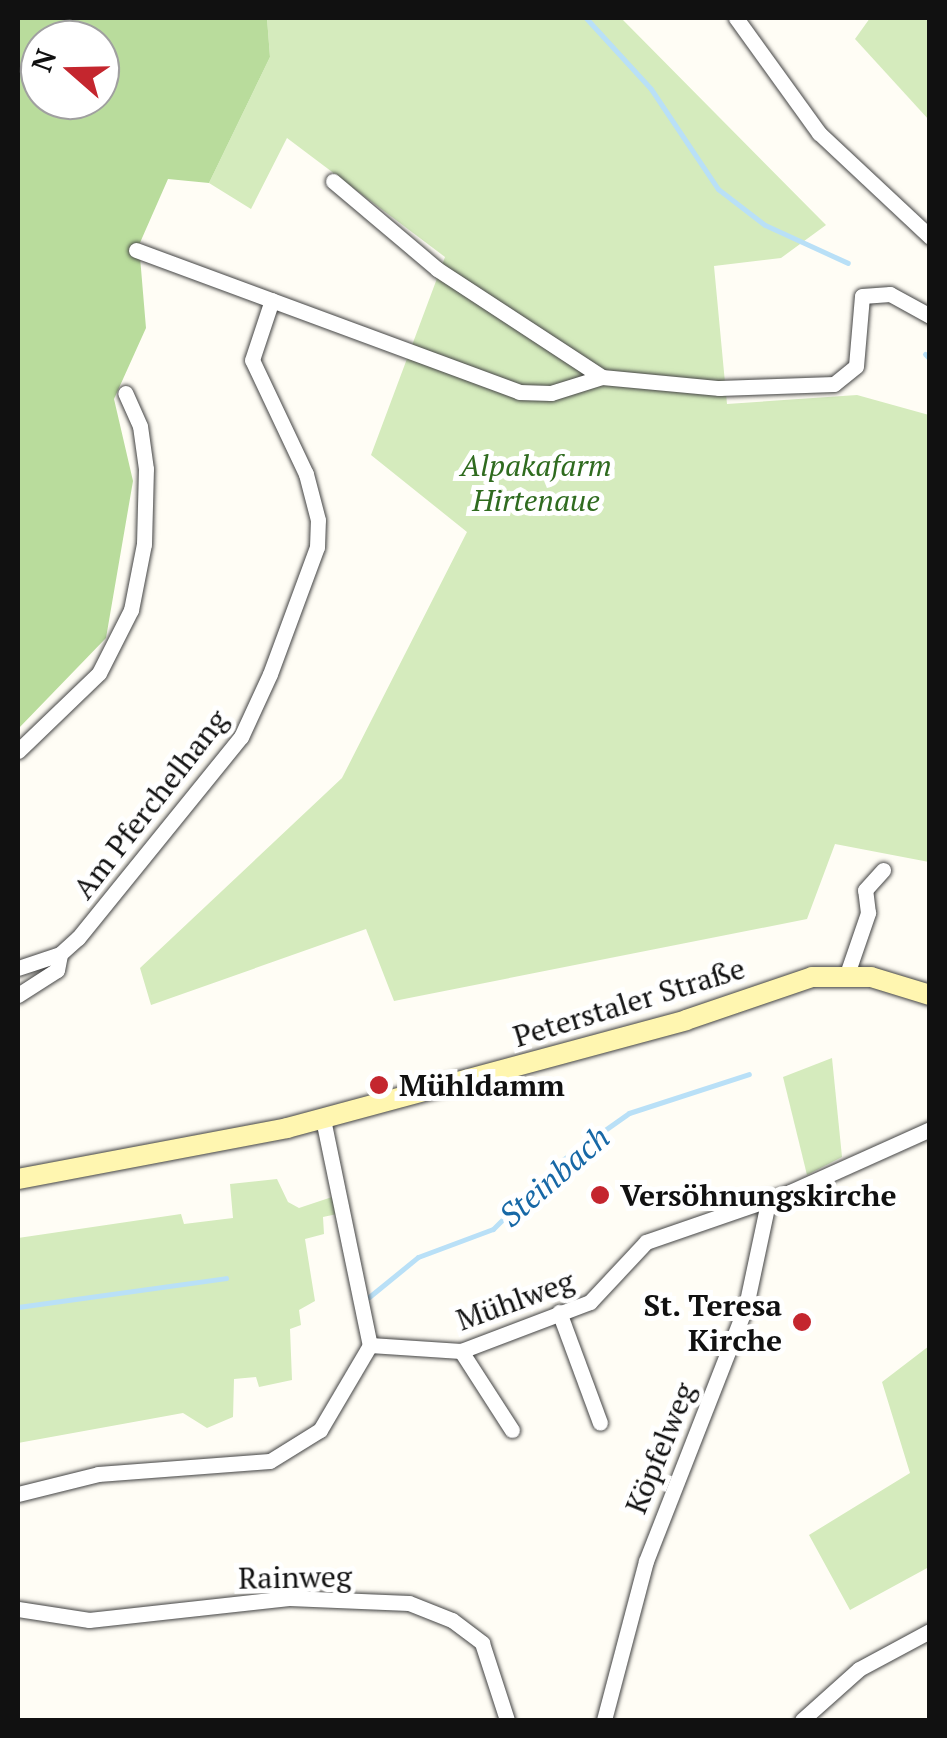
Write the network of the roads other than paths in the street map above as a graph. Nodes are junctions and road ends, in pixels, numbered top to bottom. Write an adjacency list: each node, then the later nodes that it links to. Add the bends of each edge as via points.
1 (736, 18): 3 (street, via 820,134)
2 (333, 182): 7 (street, via 437,269)
3 (930, 237)
4 (136, 250): 5 (street)
5 (272, 300): 7 (street, via 519,392 551,393); 11 (street, Am Pferchelhang, via 252,360 312,491 317,547 249,726)
6 (930, 316): 7 (street, via 890,294 862,296 856,366 834,384 720,388)
7 (602, 377)
8 (125, 393): 9 (street, via 140,426 146,469 144,544 131,610 99,674)
9 (18, 751)
10 (883, 870): 13 (street, via 866,890 868,913)
11 (60, 954): 12 (street); 14 (street, Am Pferchelhang, via 58,970)
12 (18, 968)
13 (847, 974): 15 (main road, Peterstaler Straße); 16 (main road, Peterstaler Straße, via 812,976 668,1026)
14 (18, 995)
15 (930, 995)
16 (323, 1119): 18 (main road, Peterstaler Straße); 21 (street)
17 (930, 1128): 19 (street, Mühlweg)
18 (18, 1179)
19 (770, 1198): 20 (street, Mühlweg, via 646,1242 601,1296); 29 (street, Köpfelweg, via 746,1306 646,1560)
20 (560, 1312): 22 (street, Mühlweg); 23 (street)
21 (370, 1345): 22 (street, Mühlweg); 25 (street, via 320,1430 270,1461 98,1474)
22 (460, 1351): 24 (street)
23 (600, 1423)
24 (512, 1430)
25 (18, 1494)
26 (18, 1610): 28 (street, Rainweg, via 89,1620 289,1598 409,1603 452,1620 482,1643)
27 (930, 1630): 30 (street, via 859,1669)
28 (508, 1720)
29 (604, 1720)
30 (802, 1720)

